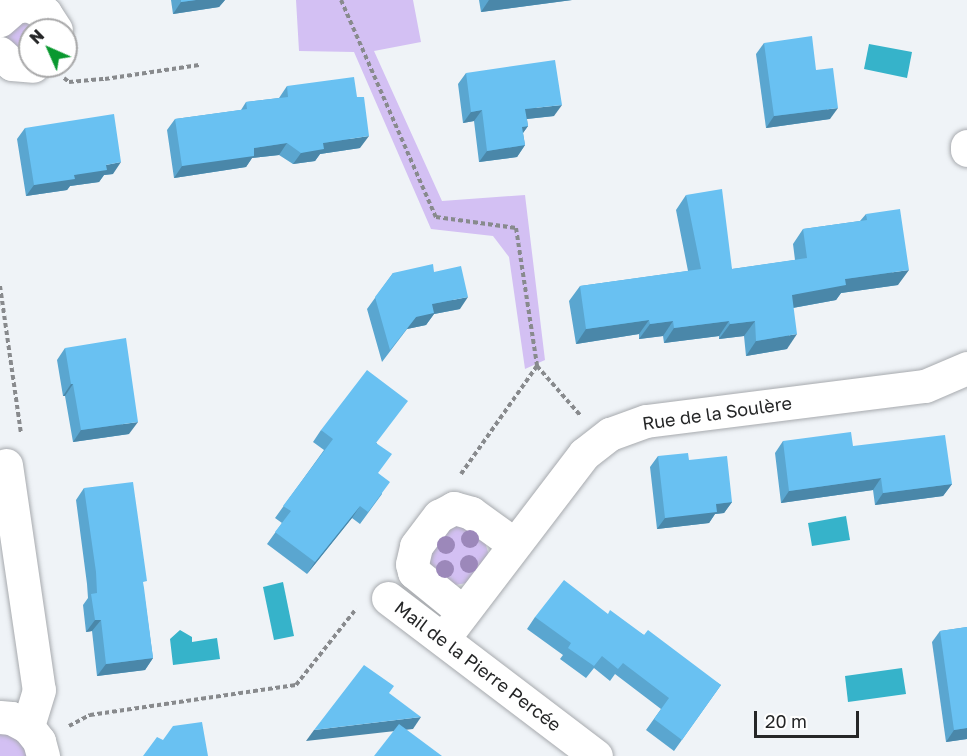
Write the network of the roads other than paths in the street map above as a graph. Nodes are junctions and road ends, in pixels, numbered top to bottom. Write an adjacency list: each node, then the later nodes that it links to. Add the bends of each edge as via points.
1 (48, 18): 2 (street, via 28,5 15,7)
2 (0, 20)
3 (0, 53): 4 (street)
4 (18, 65)
5 (967, 146): 6 (street)
6 (967, 150)
7 (967, 368): 9 (street, Rue de la Soulère, via 924,386 646,421 610,434 584,454)
8 (6, 465): 13 (street, via 39,690)
9 (514, 544): 11 (street, Rue de la Soulère); 11 (street, via 471,513 454,508 439,516 422,539 412,564 420,579)
10 (374, 601): 12 (street, Mail de la Pierre Percée)
11 (464, 612): 12 (street, Rue de la Soulère)
12 (443, 639): 14 (street, Mail de la Pierre Percée)
13 (27, 735)
14 (596, 756)

